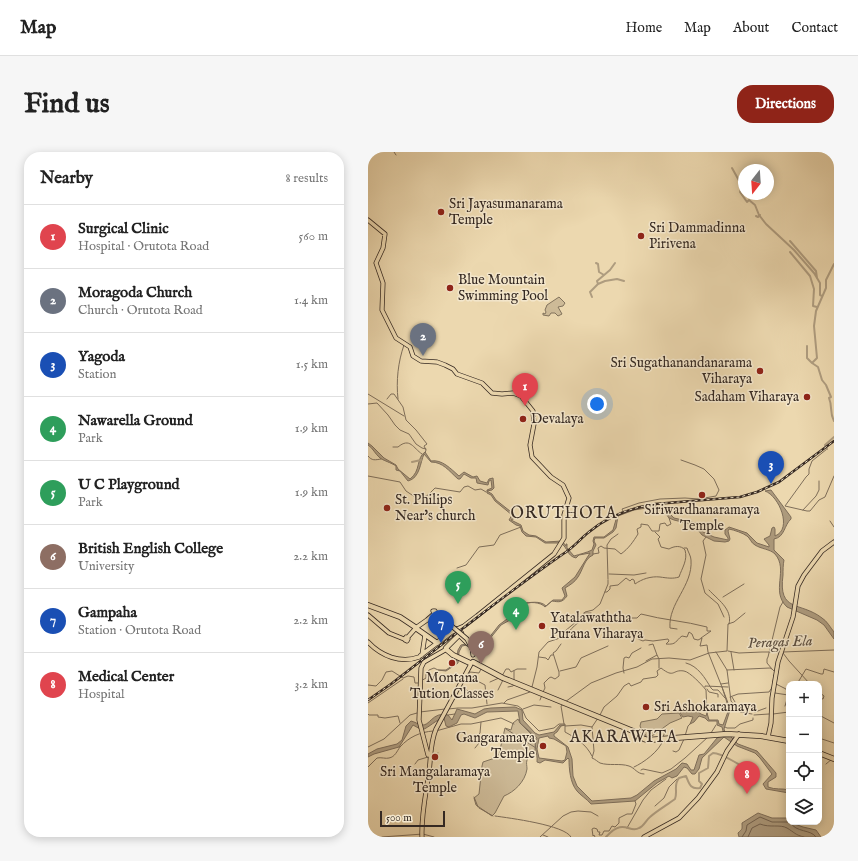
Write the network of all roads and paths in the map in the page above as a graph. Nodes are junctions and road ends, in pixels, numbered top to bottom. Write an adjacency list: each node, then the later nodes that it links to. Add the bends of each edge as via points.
1 (368, 220): 6 (main road, via 385,234 383,248 376,263 383,283 382,310 396,338 410,347 413,356 421,362 445,365 457,374 482,383 492,393 519,395 533,409 534,426 530,445 532,457 551,477 563,485 569,498 564,515 565,534 554,554 473,619)
2 (834, 542): 16 (main road, via 822,551 800,582 795,611 780,653)
3 (370, 607): 5 (highway, via 396,616)
4 (368, 615): 5 (main road, via 387,631 405,638)
5 (415, 628): 8 (highway); 11 (main road, bridge, via 434,613 466,639)
6 (455, 630): 7 (highway); 10 (highway)
7 (460, 634): 11 (main road); 12 (highway)
8 (426, 635): 10 (highway); 13 (main road)
9 (368, 642): 13 (main road, via 376,650 400,660)
10 (437, 643): 13 (main road)
11 (470, 646): 14 (main road)
12 (446, 649): 14 (highway); 20 (main road, via 422,664 419,715)
13 (421, 656)
14 (473, 663): 15 (highway, via 633,731 646,740); 20 (main road, via 436,730)
15 (739, 734): 16 (highway); 22 (main road, via 698,798 679,818)
16 (768, 738): 17 (highway)
17 (786, 741)
18 (822, 754): 19 (highway)
19 (833, 758)
20 (430, 760): 21 (main road, via 422,814)
21 (422, 837)
22 (644, 837)

